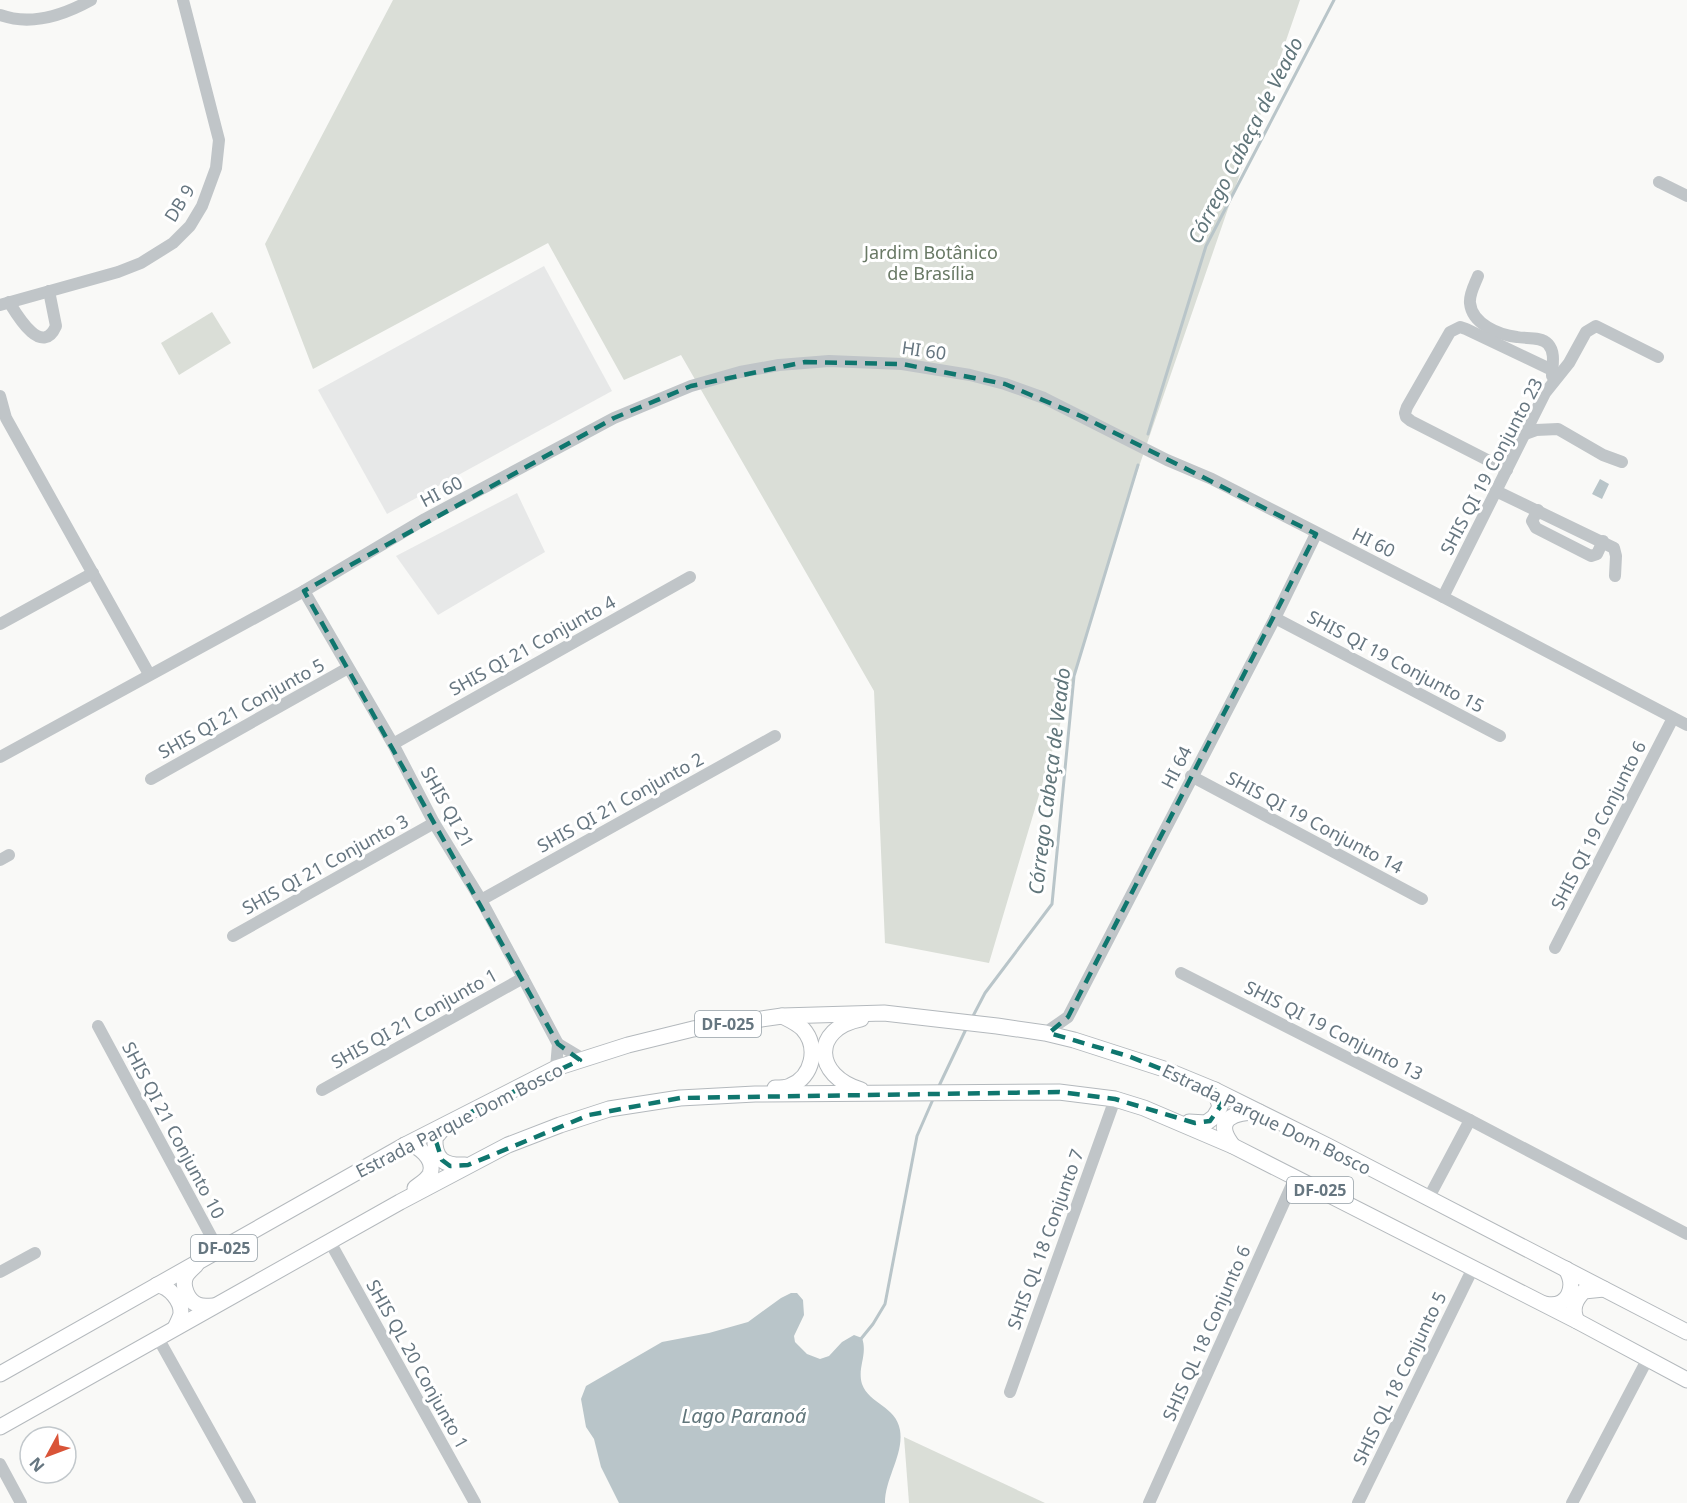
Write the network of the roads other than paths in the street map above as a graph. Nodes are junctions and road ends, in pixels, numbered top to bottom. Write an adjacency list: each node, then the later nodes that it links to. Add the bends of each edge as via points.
1 (91, 0): 3 (street, via 61,13 30,20)
2 (183, 0): 7 (street, DB 9, via 219,140 216,168 202,206 173,243 141,262)
3 (0, 15)
4 (1659, 183): 5 (street)
5 (1687, 196)
6 (1478, 276): 10 (street, via 1470,297 1473,313 1488,327 1508,336 1543,340 1553,354)
7 (49, 291): 8 (street, DB 9); 8 (street, via 56,326 44,337 27,329)
8 (4, 304)
9 (1658, 357): 11 (street, SHIS QI 19 Conjunto 23, via 1592,326)
10 (1552, 370): 11 (street); 16 (street, via 1467,329 1454,329 1407,407 1406,417 1411,421)
11 (1553, 383): 14 (street, SHIS QI 19 Conjunto 23)
12 (0, 396): 13 (street)
13 (3, 420): 23 (street)
14 (1525, 434): 15 (street, via 1558,429); 16 (street, SHIS QI 19 Conjunto 23)
15 (1622, 462)
16 (1507, 470): 17 (street, SHIS QI 19 Conjunto 23)
17 (1496, 491): 18 (street); 27 (street, SHIS QI 19 Conjunto 23)
18 (1538, 510): 19 (street); 22 (street, via 1532,521 1534,526)
19 (1575, 528): 21 (street); 22 (street)
20 (1316, 534): 26 (street, HI 60, via 1212,479 1005,384 902,364 805,362 740,372 691,386 614,418 425,519); 27 (street, HI 60); 28 (street, HI 64)
21 (1603, 542): 22 (street, via 1593,556); 24 (street, via 1616,551)
22 (1568, 544)
23 (93, 573): 29 (street); 31 (street)
24 (1615, 576)
25 (690, 577): 36 (street, SHIS QI 21 Conjunto 4)
26 (304, 591): 30 (street, SHIS QI 21); 31 (street, HI 60)
27 (1443, 597): 32 (street, HI 60)
28 (1275, 618): 35 (street, SHIS QI 19 Conjunto 15); 38 (street, HI 64)
29 (0, 624)
30 (348, 668): 36 (street, SHIS QI 21); 39 (street, SHIS QI 21 Conjunto 5)
31 (149, 674): 37 (street, HI 60)
32 (1673, 718): 33 (street, HI 60); 44 (street, SHIS QI 19 Conjunto 6)
33 (1687, 725)
34 (775, 736): 42 (street, SHIS QI 21 Conjunto 2)
35 (1500, 736)
36 (393, 744): 40 (street, SHIS QI 21)
37 (0, 758)
38 (1191, 776): 41 (street, SHIS QI 19 Conjunto 14); 49 (street, HI 64)
39 (151, 779)
40 (435, 823): 42 (street, SHIS QI 21); 43 (street, SHIS QI 21 Conjunto 3)
41 (1422, 899)
42 (481, 900): 46 (street, SHIS QI 21)
43 (233, 936)
44 (1555, 948)
45 (1180, 973): 63 (street, SHIS QI 19 Conjunto 13)
46 (523, 978): 53 (street, SHIS QI 21); 56 (street, SHIS QI 21 Conjunto 1)
47 (885, 1013): 48 (main road, Estrada Parque Dom Bosco / DF-025); 51 (main road, Estrada Parque Dom Bosco / DF-025); 59 (main road, via 848,1022 836,1029 825,1048 825,1061 831,1072 842,1083)
48 (782, 1016): 54 (main road, Estrada Parque Dom Bosco / DF-025, via 693,1029); 58 (main road, via 804,1031 813,1047 811,1064 790,1086)
49 (1068, 1017): 51 (street, HI 64); 52 (street)
50 (98, 1026): 74 (street, SHIS QI 21 Conjunto 10)
51 (1045, 1033): 52 (main road, Estrada Parque Dom Bosco / DF-025)
52 (1074, 1040): 57 (main road, Estrada Parque Dom Bosco / DF-025)
53 (558, 1044): 54 (street); 55 (street)
54 (583, 1059): 55 (main road, Estrada Parque Dom Bosco / DF-025)
55 (556, 1068): 64 (main road, Estrada Parque Dom Bosco / DF-025)
56 (322, 1090)
57 (1215, 1090): 61 (main road, Estrada Parque Dom Bosco / DF-025); 62 (main road, via 1220,1107 1210,1121 1195,1123)
58 (755, 1094): 59 (main road, DF-025); 67 (main road, DF-025, via 680,1098 609,1109 508,1145)
59 (871, 1094): 60 (main road, DF-025, via 1059,1092)
60 (1115, 1099): 62 (main road, DF-025); 89 (street, SHIS QL 18 Conjunto 7)
61 (1259, 1112): 66 (main road, via 1242,1112 1227,1120 1225,1135); 69 (main road, Estrada Parque Dom Bosco / DF-025)
62 (1165, 1117): 66 (main road, DF-025)
63 (1470, 1120): 69 (street); 71 (street, SHIS QI 19 Conjunto 13)
64 (448, 1123): 65 (main road, Estrada Parque Dom Bosco / DF-025); 67 (main road, via 435,1138 437,1152 450,1166)
65 (405, 1145): 70 (main road, via 420,1149 431,1169 427,1179); 74 (main road, Estrada Parque Dom Bosco / DF-025)
66 (1233, 1146): 68 (main road, DF-025)
67 (468, 1165): 70 (main road, DF-025)
68 (1295, 1178): 75 (main road, DF-025); 95 (street, SHIS QL 18 Conjunto 6)
69 (1428, 1199): 76 (main road, Estrada Parque Dom Bosco / DF-025)
70 (400, 1202): 72 (main road, DF-025)
71 (1687, 1234)
72 (330, 1242): 81 (main road, DF-025); 94 (street, SHIS QL 20 Conjunto 1)
73 (35, 1253): 77 (street)
74 (215, 1253): 78 (main road, Estrada Parque Dom Bosco / DF-025); 81 (main road, via 195,1266 185,1277 184,1285 194,1303)
75 (1473, 1268): 80 (main road, DF-025); 96 (street, SHIS QL 18 Conjunto 5)
76 (1566, 1269): 79 (main road, Estrada Parque Dom Bosco / DF-025); 80 (main road, via 1571,1278 1567,1296 1556,1305)
77 (0, 1272)
78 (157, 1285): 83 (main road, via 169,1290 180,1305); 87 (main road, Estrada Parque Dom Bosco / DF-025)
79 (1604, 1289): 82 (main road, via 1584,1291 1577,1298); 84 (main road, Estrada Parque Dom Bosco / DF-025)
80 (1542, 1304): 82 (main road, DF-025)
81 (213, 1306): 83 (main road, DF-025)
82 (1577, 1321): 86 (main road, DF-025)
83 (176, 1328): 85 (main road, DF-025)
84 (1687, 1332)
85 (158, 1338): 90 (main road, DF-025); 93 (street)
86 (1647, 1360): 88 (main road, DF-025); 97 (street)
87 (0, 1374)
88 (1687, 1380)
89 (1010, 1392)
90 (0, 1427)
91 (0, 1464): 92 (street)
92 (21, 1503)
93 (250, 1503)
94 (475, 1503)
95 (1149, 1503)
96 (1358, 1503)
97 (1572, 1503)

